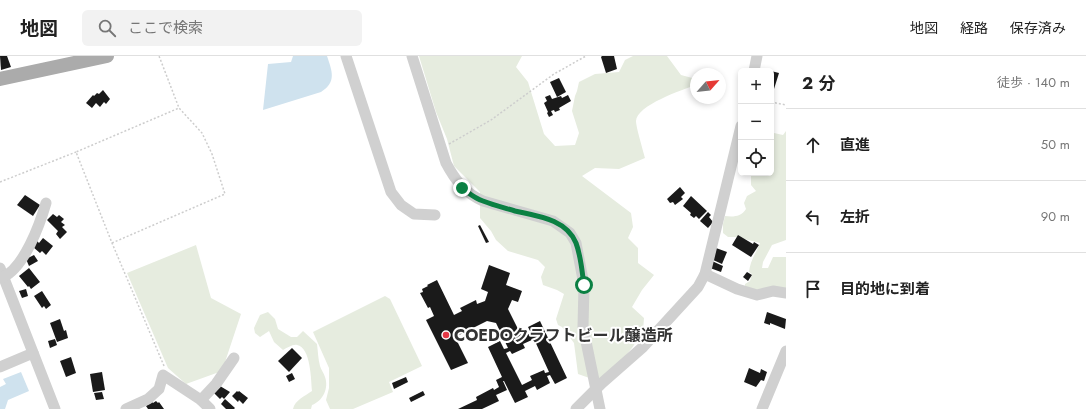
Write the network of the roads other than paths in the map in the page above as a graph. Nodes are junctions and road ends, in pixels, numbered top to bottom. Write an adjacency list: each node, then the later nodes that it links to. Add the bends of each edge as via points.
1 (107, 56): 5 (main road)
2 (346, 56): 10 (street, via 391,192 401,205 414,214)
3 (412, 56): 18 (street, via 440,149 452,175 462,188 482,201 553,221 570,233 576,243 584,285 583,327)
4 (757, 56): 6 (street)
5 (62, 61): 7 (main road)
6 (755, 68)
7 (0, 79)
8 (738, 138): 12 (street)
9 (46, 203): 11 (street, via 26,252 9,274)
10 (435, 215)
11 (2, 272): 15 (street)
12 (705, 274): 13 (street, via 757,295 774,291); 18 (street, via 698,287 643,347)
13 (786, 293)
14 (786, 351): 25 (street)
15 (33, 353): 17 (street); 20 (street)
16 (234, 358): 19 (street)
17 (0, 367)
18 (596, 389): 23 (street); 24 (street)
19 (201, 400): 21 (street, via 163,375 159,389 148,399); 22 (street)
20 (55, 409)
21 (126, 409)
22 (210, 409)
23 (576, 409)
24 (600, 409)
25 (762, 409)

